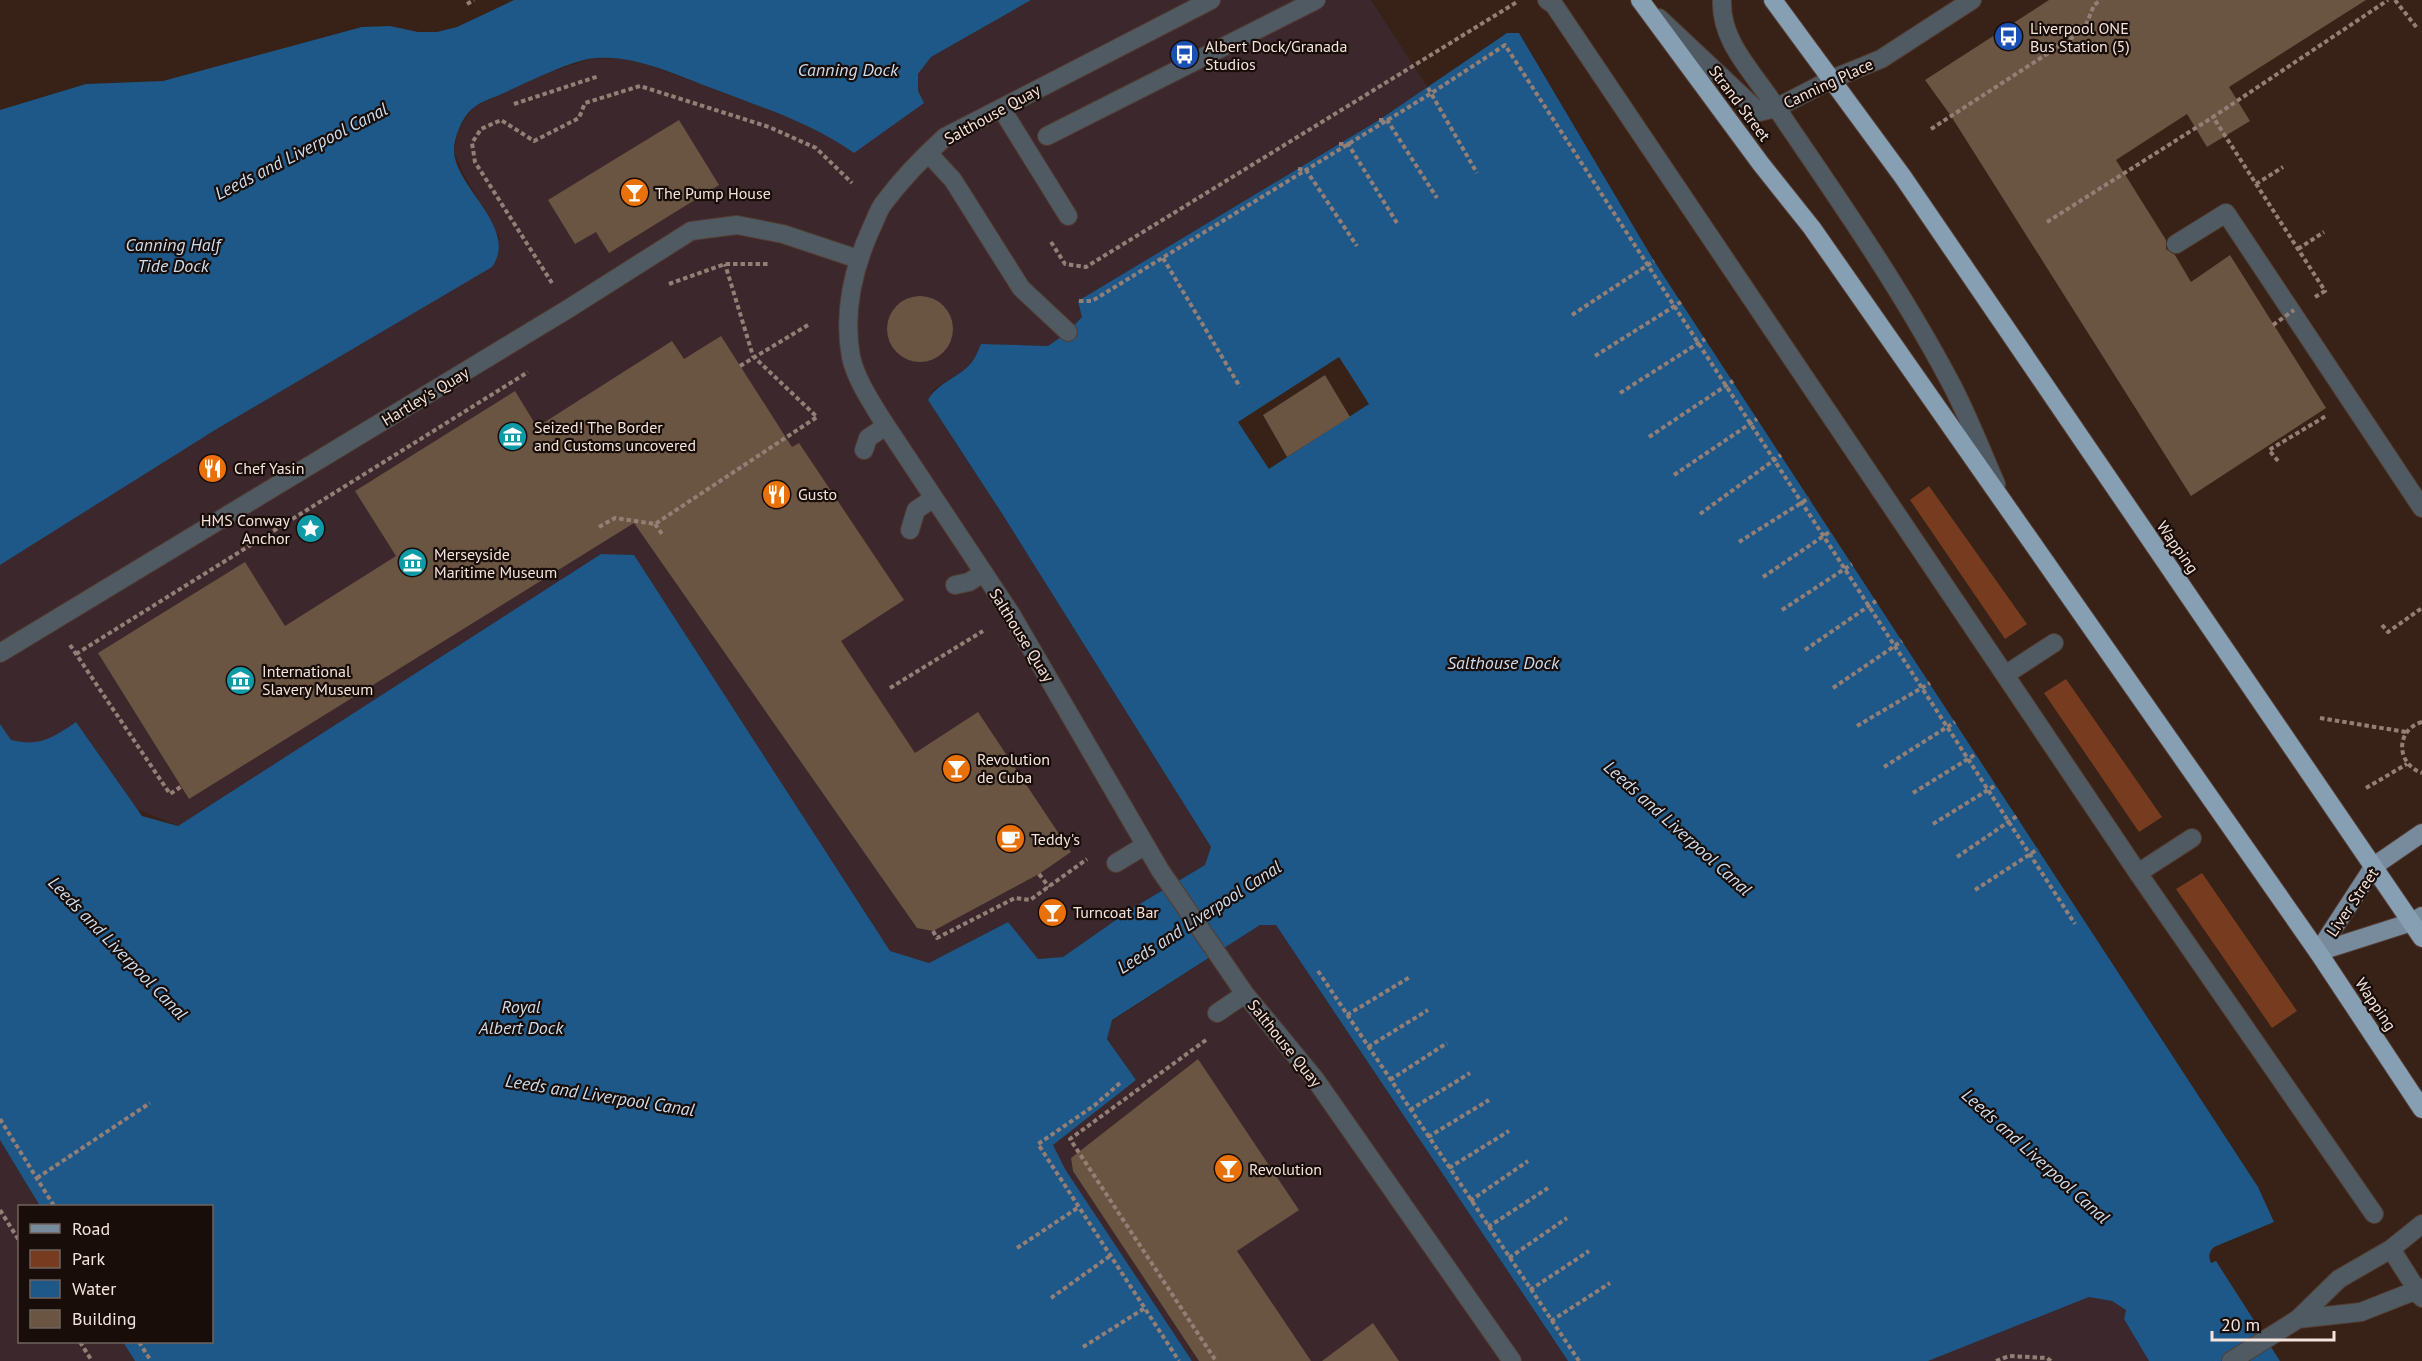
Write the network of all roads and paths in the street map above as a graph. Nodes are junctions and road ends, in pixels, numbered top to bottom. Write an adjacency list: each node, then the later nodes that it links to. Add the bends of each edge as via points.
1 (474, 0): 13 (path)
2 (1211, 0): 20 (street, Salthouse Quay)
3 (1316, 0): 26 (street)
4 (1520, 0): 42 (path, via 1086,267 1065,264)
5 (1547, 0): 112 (street)
6 (1640, 0): 21 (street, Canning Place, via 1759,112); 40 (highway, Strand Street)
7 (1722, 0): 21 (street, Wapping, via 1721,16 1730,41)
8 (1773, 0): 16 (highway)
9 (1972, 0): 16 (street, Canning Place, via 1881,59)
10 (2101, 0): 25 (path, via 2094,5 2084,30)
11 (2388, 0): 22 (path)
12 (2395, 0): 14 (path)
13 (467, 4)
14 (2417, 28)
15 (598, 76): 19 (path)
16 (1833, 79): 21 (street, Canning Place); 143 (highway, Wapping)
17 (1428, 88): 18 (path)
18 (1430, 94): 24 (path); 33 (path); 51 (path, via 1505,45)
19 (514, 104)
20 (1001, 108): 29 (street, Salthouse Quay, via 945,137); 37 (street)
21 (1776, 108): 84 (street, Wapping, via 1846,209 1948,377)
22 (2213, 117): 35 (path); 38 (path)
23 (1379, 120): 24 (path)
24 (1387, 120): 28 (path); 36 (path)
25 (1931, 129)
26 (1047, 136)
27 (1339, 144): 28 (path)
28 (1348, 144): 32 (path); 39 (path)
29 (928, 153): 47 (street, Salthouse Quay, via 882,205); 62 (street, via 953,180 1021,288)
30 (2283, 167): 35 (path)
31 (1298, 169): 32 (path)
32 (1306, 170): 44 (path); 46 (path)
33 (1477, 173)
34 (852, 183): 57 (path, via 816,148 769,127 640,86 585,104 579,118 534,141 501,120 481,129 472,143 475,162)
35 (2256, 184): 45 (path)
36 (1437, 198)
37 (1068, 216)
38 (2047, 222)
39 (1397, 223)
40 (1812, 228): 84 (highway, Wapping)
41 (2324, 232): 45 (path)
42 (1048, 236)
43 (2176, 244): 85 (street, via 2226,213)
44 (1358, 246)
45 (2298, 249): 52 (path)
46 (1163, 258): 54 (path, via 1092,301); 70 (path)
47 (858, 259): 57 (street, Hartley's Quay, via 783,234 737,225 691,231); 74 (street, Salthouse Quay, via 848,324 852,359)
48 (1654, 261): 51 (path)
49 (725, 264): 50 (path); 53 (path); 65 (path)
50 (776, 264)
51 (1647, 266): 56 (path); 59 (path)
52 (2316, 278)
53 (662, 288)
54 (1078, 301)
55 (1681, 302): 56 (path)
56 (1674, 307): 64 (path); 66 (path)
57 (568, 309): 103 (street, Hartley's Quay)
58 (2294, 310): 60 (path, bridge)
59 (1572, 315)
60 (2273, 324)
61 (808, 325): 65 (path)
62 (1068, 332)
63 (1705, 339): 64 (path)
64 (1698, 344): 71 (path); 78 (path)
65 (753, 356): 67 (path); 87 (path, via 817,417)
66 (1595, 356)
67 (740, 366)
68 (531, 370): 111 (path)
69 (1733, 381): 75 (path)
70 (1240, 387)
71 (1620, 393)
72 (2332, 412): 79 (path, via 2269,450)
73 (1757, 419): 80 (path)
74 (886, 426): 76 (street, via 868,438); 81 (street, Salthouse Quay)
75 (1649, 437)
76 (864, 450)
77 (1781, 455): 78 (path)
78 (1774, 460): 83 (path); 86 (path)
79 (2278, 461)
80 (1674, 475)
81 (934, 498): 89 (street, via 908,508); 96 (street, Salthouse Quay)
82 (1809, 498): 83 (path)
83 (1801, 503): 92 (path); 93 (path)
84 (2007, 507): 151 (highway, Wapping)
85 (2422, 508)
86 (1700, 514)
87 (655, 524): 88 (path, via 615,518); 91 (path)
88 (599, 527)
89 (910, 530)
90 (1831, 531): 92 (path)
91 (662, 534)
92 (1823, 537): 95 (path); 97 (path)
93 (1738, 542)
94 (1852, 564): 95 (path)
95 (1844, 569): 100 (path); 102 (path)
96 (983, 573): 98 (street); 137 (street, Salthouse Quay, via 1035,653)
97 (1763, 577)
98 (954, 585)
99 (1876, 601): 100 (path)
100 (1868, 606): 108 (path); 110 (path)
101 (2422, 608): 104 (path, via 2388,632)
102 (1782, 610)
103 (54, 622): 109 (street, Hartley's Quay); 111 (path)
104 (2382, 624)
105 (983, 632): 114 (path)
106 (1902, 641): 108 (path)
107 (2054, 643): 112 (street)
108 (1894, 646): 115 (path); 116 (path)
109 (5, 650)
110 (1804, 650)
111 (76, 654): 128 (path, via 170,794)
112 (2005, 675): 144 (street)
113 (1930, 683): 116 (path)
114 (890, 688)
115 (1833, 688)
116 (1922, 688): 120 (path); 123 (path)
117 (2320, 718): 121 (path)
118 (1955, 722): 125 (path)
119 (2422, 722): 121 (path)
120 (1857, 726)
121 (2406, 732): 124 (path, via 2402,754)
122 (1976, 754): 123 (path)
123 (1968, 759): 130 (path); 131 (path)
124 (2407, 764): 126 (path); 129 (path)
125 (1884, 767)
126 (2422, 773)
127 (1996, 784): 130 (path)
128 (182, 786)
129 (2366, 788)
130 (1988, 790): 133 (path); 134 (path)
131 (1913, 793)
132 (2017, 816): 133 (path)
133 (2008, 822): 140 (path); 141 (path)
134 (1933, 824)
135 (2422, 833): 143 (main road, Liver Street)
136 (2192, 838): 144 (street)
137 (1144, 846): 142 (street); 154 (street, Salthouse Quay)
138 (2038, 849): 140 (path)
139 (1095, 853): 146 (path)
140 (2030, 855): 147 (path); 148 (path)
141 (1956, 856)
142 (1116, 863)
143 (2374, 866): 149 (highway, Wapping); 151 (main road, Liver Street)
144 (2138, 873): 179 (street)
145 (1039, 874): 146 (path)
146 (1049, 887): 150 (path, via 1030,900 1015,898 937,938)
147 (1976, 890)
148 (2075, 924)
149 (2419, 925): 151 (main road, Liver Street)
150 (933, 931)
151 (2318, 952): 166 (highway, Wapping)
152 (1318, 971): 157 (path)
153 (1410, 977): 157 (path)
154 (1245, 994): 156 (street); 203 (street, Salthouse Quay, via 1316,1078)
155 (1428, 1010): 160 (path)
156 (1217, 1013)
157 (1347, 1015): 160 (path)
158 (1214, 1035): 202 (path, via 1070,1139)
159 (1447, 1043): 162 (path)
160 (1368, 1047): 162 (path)
161 (1470, 1072): 167 (path)
162 (1390, 1080): 167 (path)
163 (1120, 1083): 177 (path, via 1038,1144)
164 (1489, 1100): 170 (path)
165 (150, 1103): 173 (path)
166 (2422, 1109)
167 (1410, 1110): 170 (path)
168 (0, 1119): 173 (path)
169 (1509, 1131): 172 (path)
170 (1428, 1137): 172 (path)
171 (1528, 1161): 175 (path)
172 (1449, 1168): 175 (path)
173 (37, 1178): 176 (path)
174 (1548, 1188): 182 (path)
175 (1470, 1201): 182 (path)
176 (53, 1205)
177 (1079, 1207): 184 (path); 187 (path)
178 (0, 1210): 183 (path)
179 (2374, 1214)
180 (1566, 1218): 188 (path)
181 (2422, 1224): 185 (street)
182 (1488, 1227): 188 (path)
183 (18, 1239)
184 (1017, 1248)
185 (2391, 1249): 191 (street); 194 (street, via 2339,1279)
186 (1589, 1251): 190 (path)
187 (1110, 1256): 192 (path); 193 (path)
188 (1509, 1258): 190 (path)
189 (1610, 1283): 195 (path)
190 (1530, 1290): 195 (path)
191 (2420, 1292): 194 (street, via 2361,1312)
192 (1051, 1298)
193 (1145, 1308): 198 (path); 201 (path)
194 (2298, 1318): 207 (street)
195 (1551, 1321): 204 (path)
196 (81, 1343): 199 (path)
197 (140, 1343): 200 (path)
198 (1083, 1347)
199 (92, 1361)
200 (151, 1361)
201 (1178, 1361)
202 (1216, 1361)
203 (1512, 1361)
204 (1579, 1361)
205 (1996, 1361): 206 (path, via 2009,1356)
206 (2051, 1361)
207 (2231, 1361)

